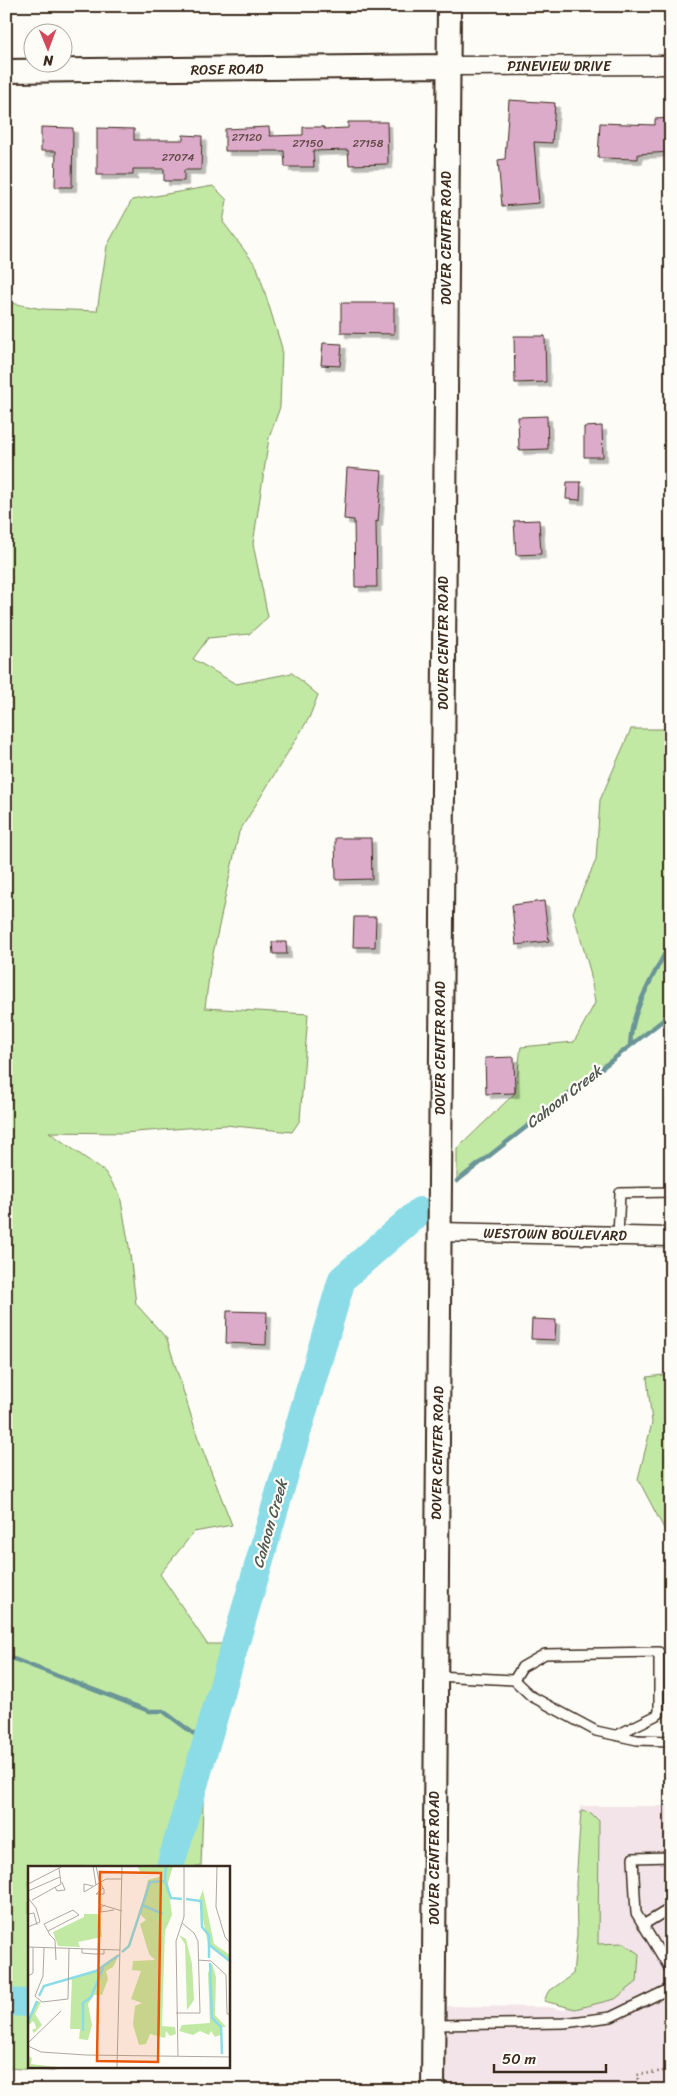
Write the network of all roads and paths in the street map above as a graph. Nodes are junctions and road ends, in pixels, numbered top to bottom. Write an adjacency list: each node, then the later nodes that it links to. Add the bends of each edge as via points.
1 (448, 6): 3 (street, DOVER CENTER ROAD)
2 (671, 65): 3 (street, PINEVIEW DRIVE)
3 (447, 66): 4 (street, ROSE ROAD); 6 (street, DOVER CENTER ROAD)
4 (6, 71)
5 (671, 1192): 7 (lane, via 620,1193)
6 (439, 1232): 7 (street, WESTOWN BOULEVARD); 9 (street, DOVER CENTER ROAD)
7 (618, 1236): 8 (street, WESTOWN BOULEVARD)
8 (671, 1237)
9 (435, 1676): 10 (lane); 18 (street, DOVER CENTER ROAD)
10 (514, 1680): 11 (lane, via 531,1696 565,1715 596,1731); 11 (lane, via 522,1667 545,1654 659,1652 659,1714)
11 (617, 1735): 12 (lane, via 637,1740)
12 (671, 1741)
13 (671, 1857): 15 (lane, via 633,1858 636,1913)
14 (671, 1908): 15 (lane)
15 (643, 1925): 16 (lane)
16 (671, 1971)
17 (671, 1988): 18 (lane, via 610,2017 564,2023)
18 (432, 2025): 21 (street, DOVER CENTER ROAD)
19 (671, 2070): 22 (path, via 636,2075 639,2088)
20 (671, 2081): 23 (path)
21 (432, 2090)
22 (660, 2090)
23 (664, 2090)

